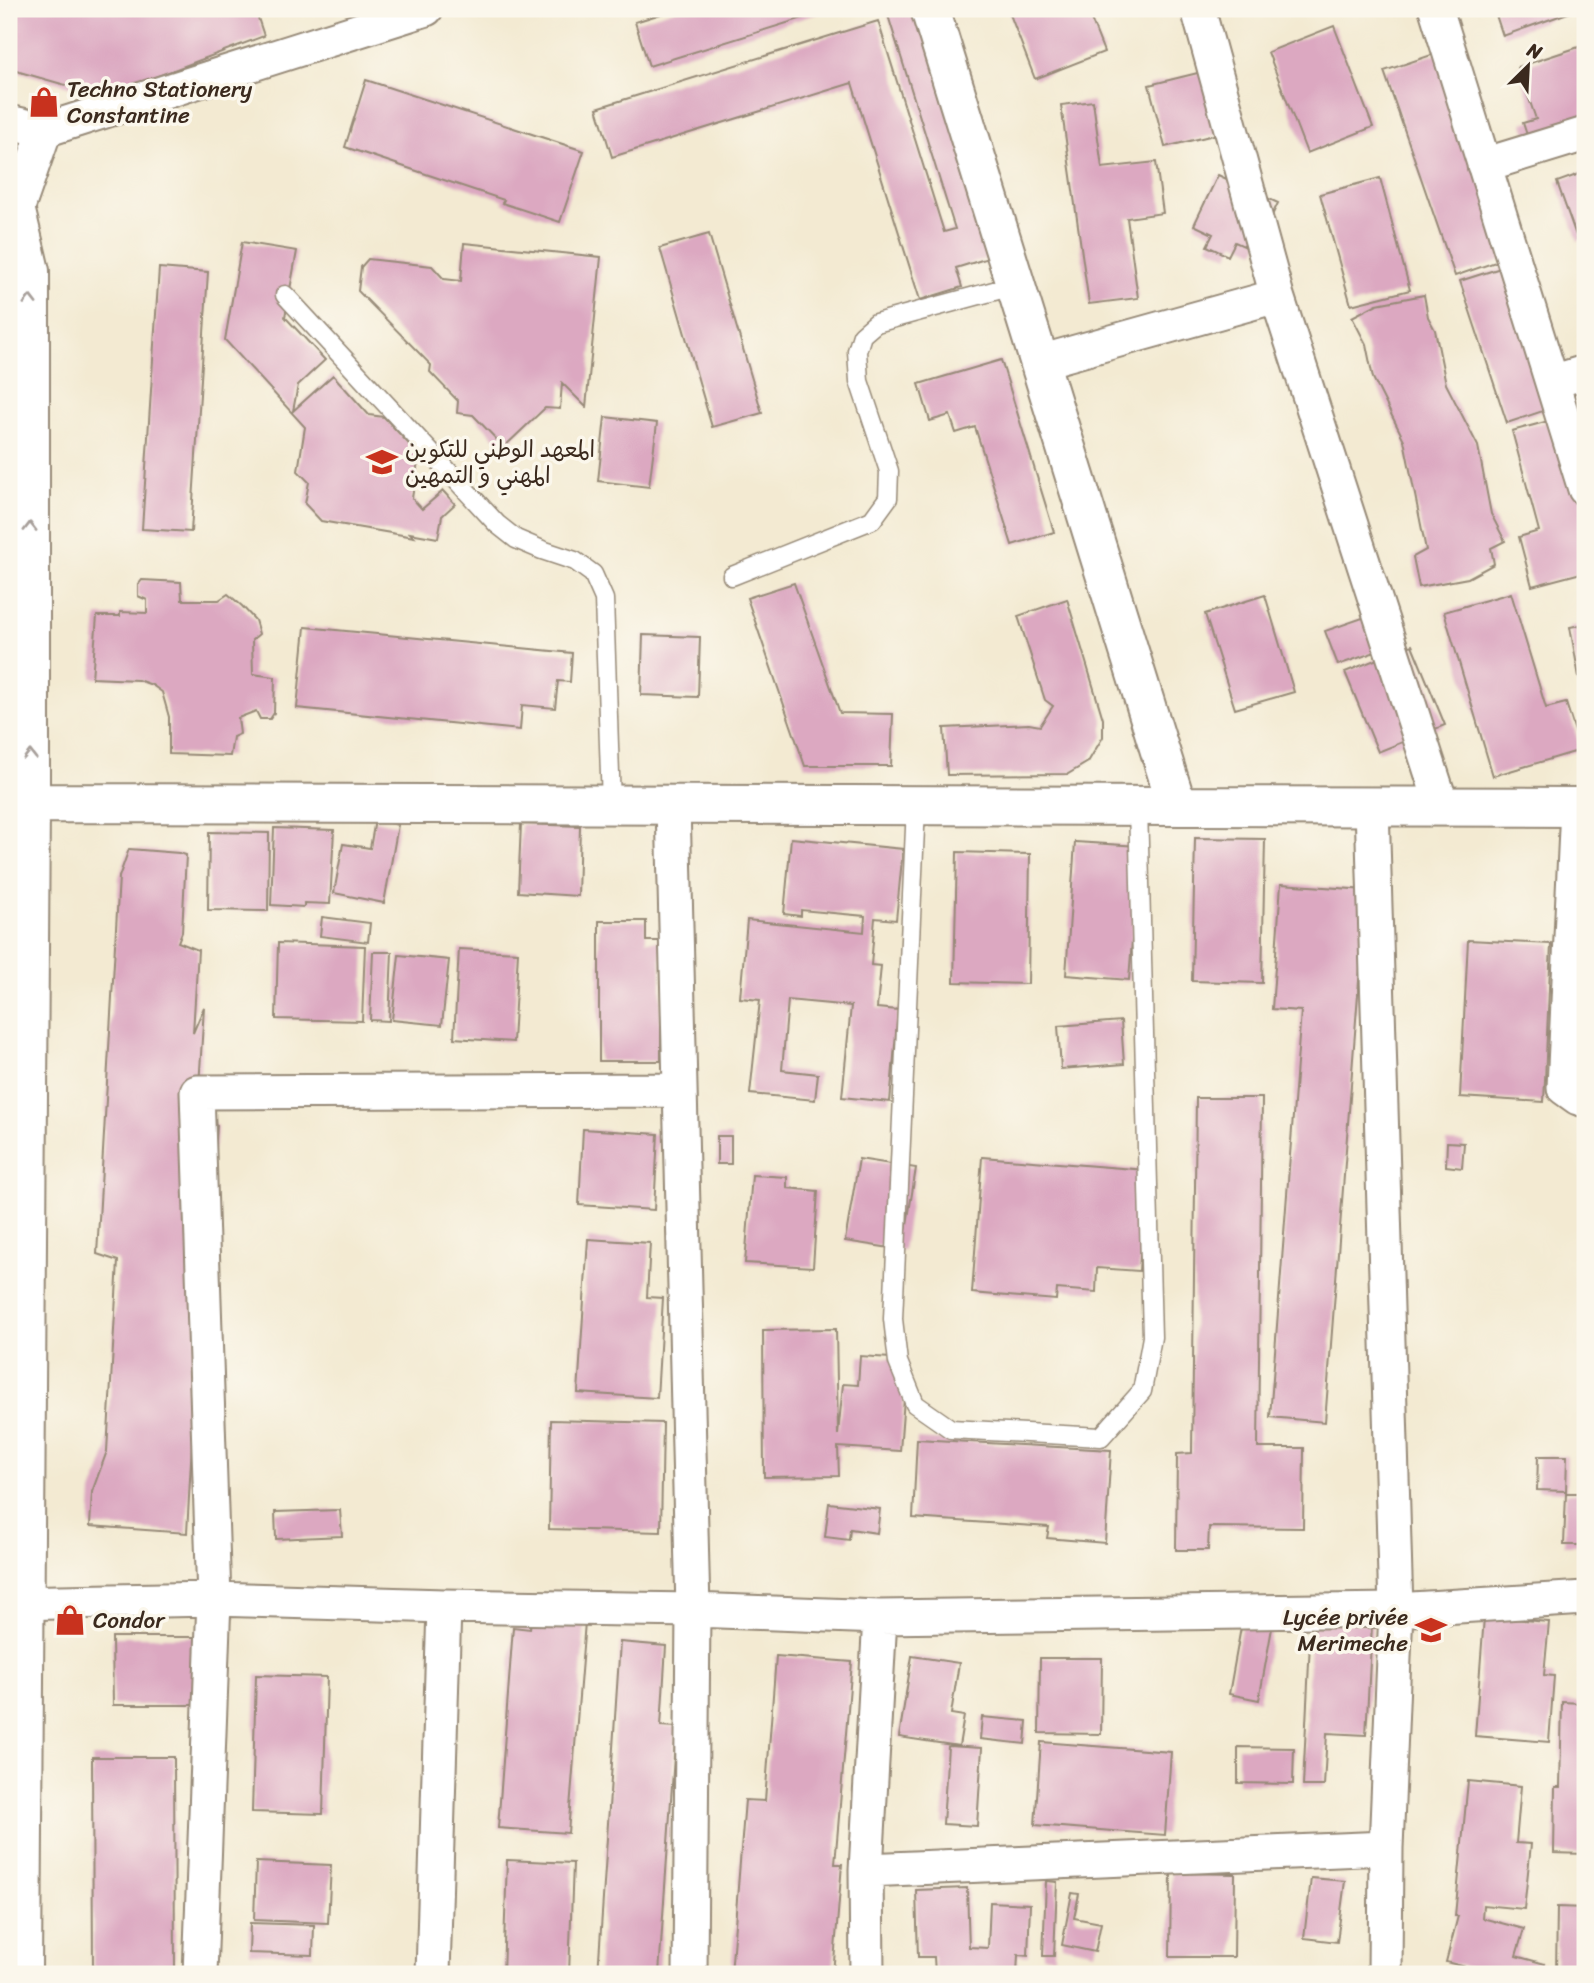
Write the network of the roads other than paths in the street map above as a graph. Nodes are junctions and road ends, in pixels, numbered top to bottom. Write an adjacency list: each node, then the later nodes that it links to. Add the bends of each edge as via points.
1 (426, 9): 6 (street)
2 (930, 9): 10 (main road)
3 (1198, 9): 12 (street)
4 (1436, 9): 8 (street)
5 (9, 122): 6 (street)
6 (45, 130): 9 (street)
7 (1585, 134): 8 (street)
8 (1484, 165): 15 (street)
9 (12, 197): 18 (main road, one-way to 9, via 30,271)
10 (1016, 285): 13 (main road); 17 (lane, via 876,323 862,335 857,351 859,381 889,471 888,498 872,520)
11 (285, 295): 19 (lane, via 497,524 516,539 575,561 593,573 604,598)
12 (1277, 296): 13 (street); 25 (street)
13 (1040, 362): 23 (main road)
14 (1585, 372): 15 (street)
15 (1552, 382): 16 (street)
16 (1585, 489)
17 (732, 576)
18 (19, 804): 19 (main road); 31 (main road)
19 (611, 804): 20 (main road)
20 (673, 805): 21 (main road); 27 (street)
21 (916, 806): 22 (main road); 22 (lane, via 893,1319 898,1362 915,1404 951,1429 1101,1437 1142,1391 1152,1337)
22 (1138, 806): 23 (main road)
23 (1177, 806): 24 (main road)
24 (1372, 806): 25 (main road); 34 (street)
25 (1442, 806): 26 (main road)
26 (1581, 807): 28 (street, via 1564,1088)
27 (679, 1090): 30 (street, via 197,1092); 33 (street)
28 (1585, 1100)
29 (1585, 1598): 34 (street)
30 (214, 1600): 31 (street); 32 (street); 39 (street)
31 (16, 1603): 38 (main road)
32 (444, 1606): 33 (street); 40 (street)
33 (693, 1610): 35 (street); 41 (street)
34 (1396, 1610): 35 (street); 36 (street)
35 (880, 1617): 37 (street)
36 (1386, 1848): 37 (street); 43 (street)
37 (866, 1870): 42 (street)
38 (22, 1974)
39 (200, 1974)
40 (433, 1974)
41 (690, 1974)
42 (867, 1974)
43 (1385, 1974)

